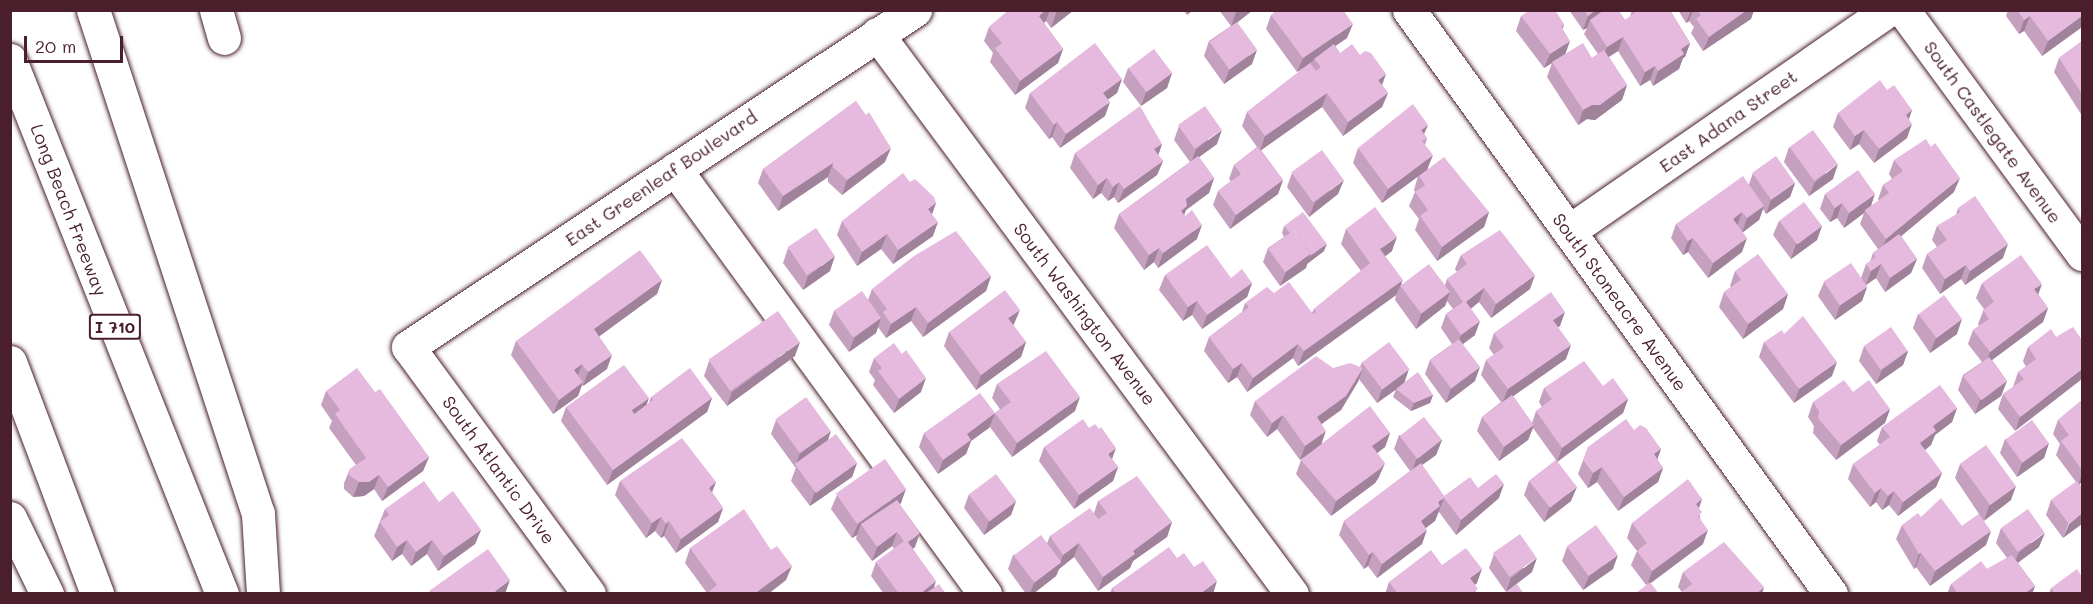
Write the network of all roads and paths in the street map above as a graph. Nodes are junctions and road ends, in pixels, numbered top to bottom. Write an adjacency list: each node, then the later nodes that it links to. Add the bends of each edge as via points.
1 (93, 10): 17 (main road, via 258,514)
2 (915, 10): 6 (main road, East Greenleaf Boulevard)
3 (1409, 10): 9 (main road, South Stoneacre Avenue)
4 (1888, 10): 9 (main road, East Adana Street)
5 (1903, 10): 10 (main road, South Castlegate Avenue)
6 (878, 34): 8 (main road, East Greenleaf Boulevard); 20 (main road, South Washington Avenue)
7 (10, 60): 16 (main road, Long Beach Freeway / I 710)
8 (675, 169): 11 (main road, East Greenleaf Boulevard); 19 (main road)
9 (1569, 231): 21 (main road, South Stoneacre Avenue)
10 (2082, 254)
11 (408, 347): 18 (main road, South Atlantic Drive)
12 (10, 362): 15 (main road)
13 (10, 518): 14 (main road)
14 (47, 594)
15 (97, 594)
16 (222, 594)
17 (263, 594)
18 (589, 594)
19 (985, 594)
20 (1292, 594)
21 (1831, 594)

